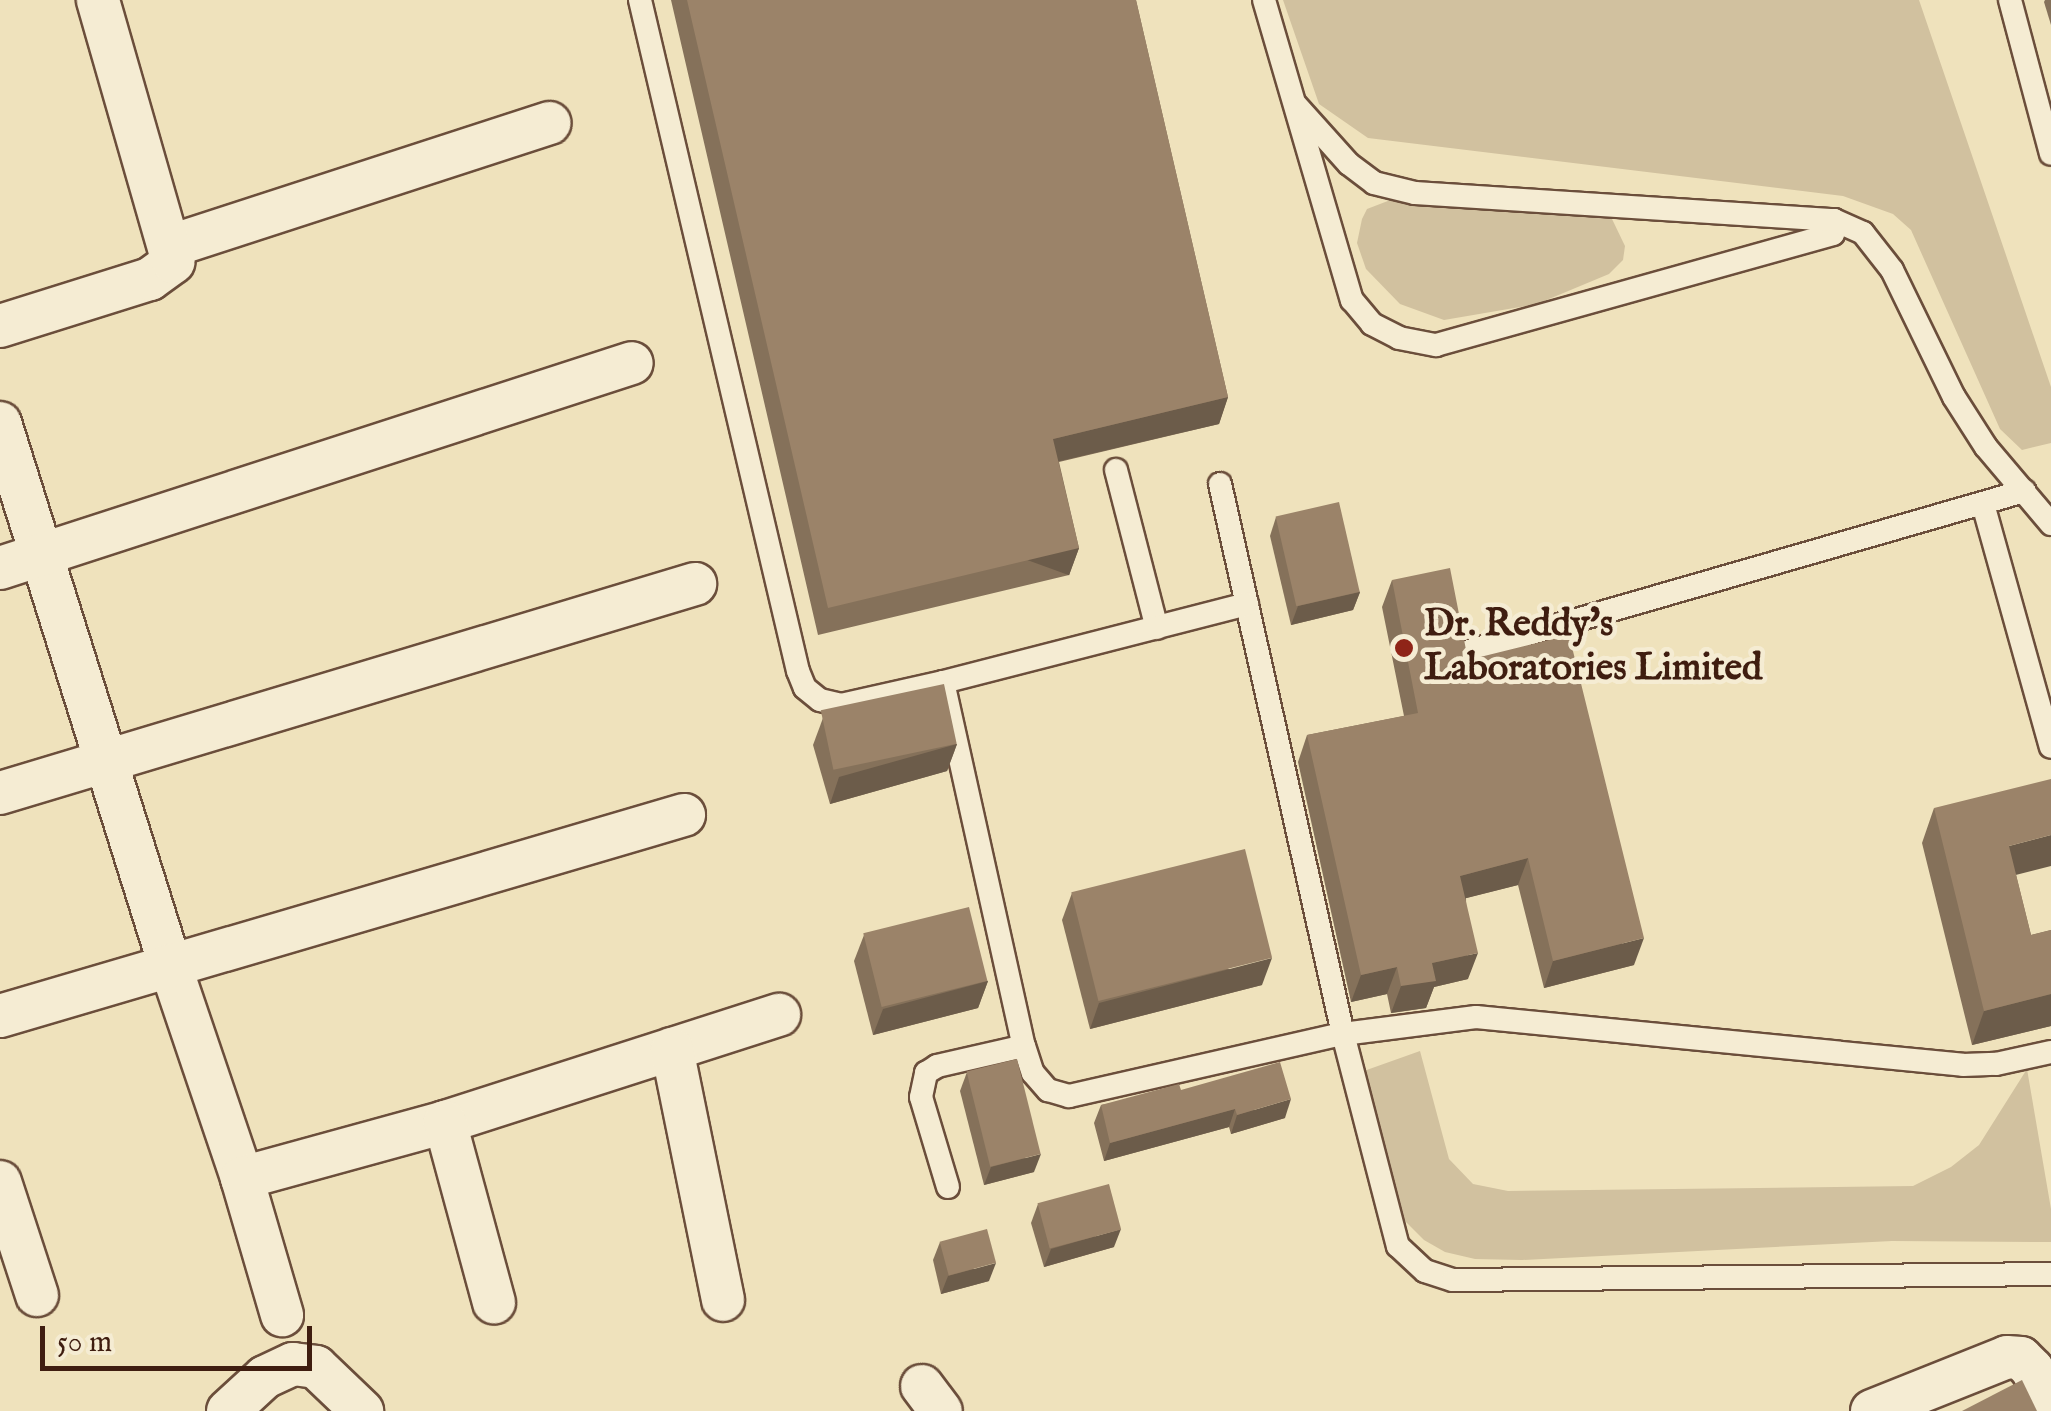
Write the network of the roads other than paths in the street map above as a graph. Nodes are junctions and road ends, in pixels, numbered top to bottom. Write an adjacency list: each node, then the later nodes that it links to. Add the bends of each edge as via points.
1 (98, 0): 9 (street)
2 (640, 0): 23 (lane, via 798,671 820,700 841,705)
3 (1264, 0): 5 (lane)
4 (2010, 0): 7 (lane)
5 (1296, 105): 8 (lane, via 1348,164 1374,183 1416,193); 8 (lane, via 1352,300 1372,324 1399,338 1436,345 1833,234)
6 (549, 123): 9 (street)
7 (2051, 154)
8 (1834, 220): 15 (lane, via 1864,233 1892,270 1954,398)
9 (172, 246): 10 (street, via 173,262 163,274)
10 (0, 326)
11 (632, 364): 18 (street)
12 (0, 424): 18 (street)
13 (1116, 470): 21 (lane)
14 (1220, 484): 20 (lane)
15 (2024, 491): 16 (lane); 17 (lane)
16 (1983, 504): 22 (lane); 24 (lane)
17 (2051, 524)
18 (20, 561): 25 (street)
19 (695, 584): 25 (street)
20 (1247, 604): 21 (lane); 31 (lane)
21 (1157, 628): 23 (lane)
22 (1469, 652)
23 (943, 682): 32 (lane)
24 (2051, 747)
25 (104, 761): 26 (street); 28 (street)
26 (0, 792)
27 (684, 815): 28 (street)
28 (170, 965): 30 (street); 36 (street)
29 (779, 1015): 33 (street)
30 (0, 1016)
31 (1342, 1034): 32 (lane, via 1069,1096 1048,1090 1033,1073); 34 (lane, via 1476,1017 1963,1066); 39 (lane, via 1398,1246 1425,1272 1453,1280)
32 (1024, 1046): 38 (lane, via 926,1073 921,1097)
33 (672, 1049): 35 (street); 41 (street)
34 (2051, 1052)
35 (444, 1122): 36 (street); 42 (street)
36 (242, 1178): 43 (street)
37 (0, 1182): 40 (street)
38 (948, 1187)
39 (2051, 1274)
40 (37, 1295)
41 (723, 1300)
42 (494, 1302)
43 (282, 1315)
44 (1885, 1408): 45 (street, via 2006,1358 2021,1358)
45 (2051, 1409)
46 (228, 1411): 47 (street, via 293,1364 316,1367)
47 (362, 1411)

